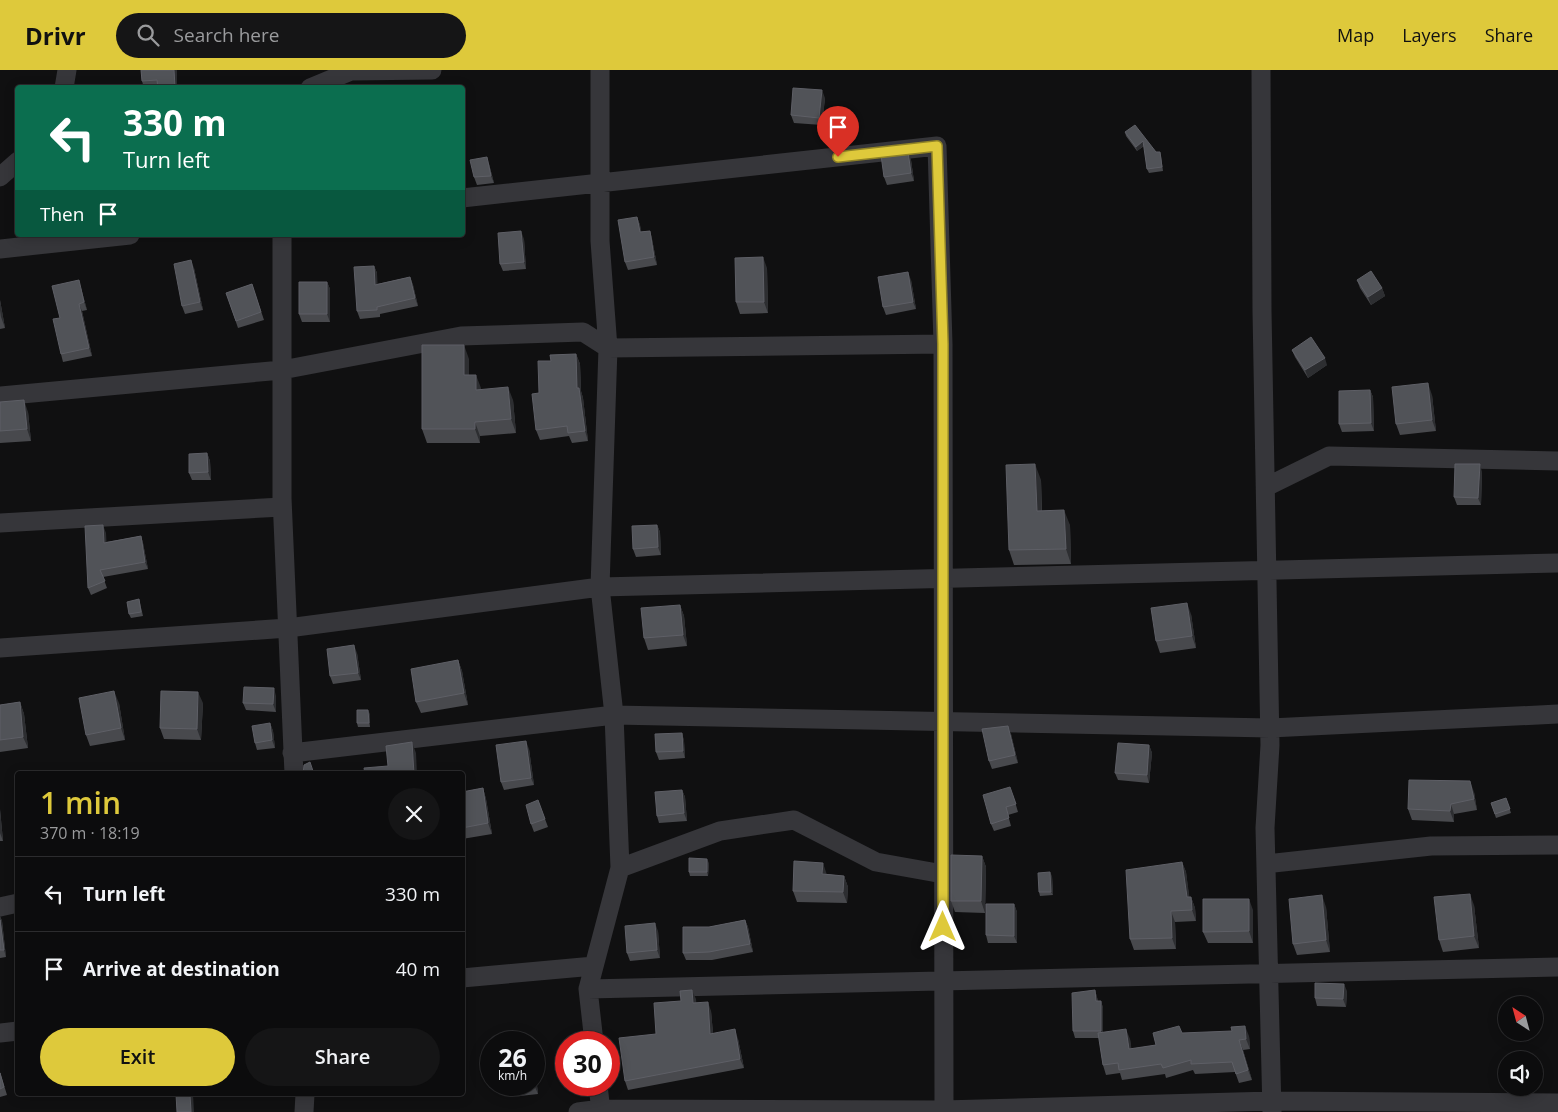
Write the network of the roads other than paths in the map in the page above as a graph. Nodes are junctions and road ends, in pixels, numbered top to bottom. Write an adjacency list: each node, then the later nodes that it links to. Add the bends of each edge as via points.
1 (67, 70): 5 (street)
2 (432, 70): 6 (street, via 351,71)
3 (600, 70): 9 (street)
4 (1262, 70): 19 (street)
5 (64, 85)
6 (317, 85)
7 (15, 164): 8 (street)
8 (0, 177)
9 (599, 183): 10 (street); 14 (street, via 937,146); 15 (street)
10 (465, 198)
11 (111, 237): 13 (street)
12 (282, 237): 16 (street)
13 (0, 249)
14 (943, 344): 15 (street); 24 (street)
15 (608, 348): 16 (street, via 583,332 461,336); 25 (street)
16 (282, 370): 17 (street); 20 (street)
17 (0, 396)
18 (1558, 461): 19 (street, via 1329,456)
19 (1266, 487): 23 (street)
20 (282, 506): 21 (street); 26 (street)
21 (0, 523)
22 (1558, 563): 23 (street)
23 (1267, 570): 24 (street); 31 (street)
24 (943, 579): 25 (street); 30 (street)
25 (600, 588): 26 (street); 29 (street)
26 (288, 628): 27 (street); 32 (street)
27 (0, 648)
28 (1558, 714): 31 (street)
29 (614, 715): 30 (street); 32 (street); 36 (street)
30 (943, 722): 31 (street); 37 (street)
31 (1270, 728): 35 (street)
32 (292, 753): 33 (street)
33 (294, 771)
34 (1558, 845): 35 (street, via 1431,846)
35 (1266, 864): 42 (street)
36 (620, 868): 37 (street, via 720,832 794,820 876,862); 40 (street)
37 (943, 874): 44 (street)
38 (15, 904): 39 (street)
39 (0, 906)
40 (594, 966): 43 (street); 45 (street)
41 (1558, 967): 42 (street)
42 (1270, 974): 44 (street); 52 (street)
43 (465, 978)
44 (943, 980): 45 (street); 54 (street)
45 (588, 989): 47 (street)
46 (15, 1031): 48 (street)
47 (593, 1031)
48 (0, 1033)
49 (305, 1096): 55 (street)
50 (599, 1096): 53 (street)
51 (1558, 1103): 52 (street)
52 (1272, 1107): 54 (street)
53 (601, 1111): 54 (street); 56 (street)
54 (944, 1111)
55 (304, 1112)
56 (578, 1112)

